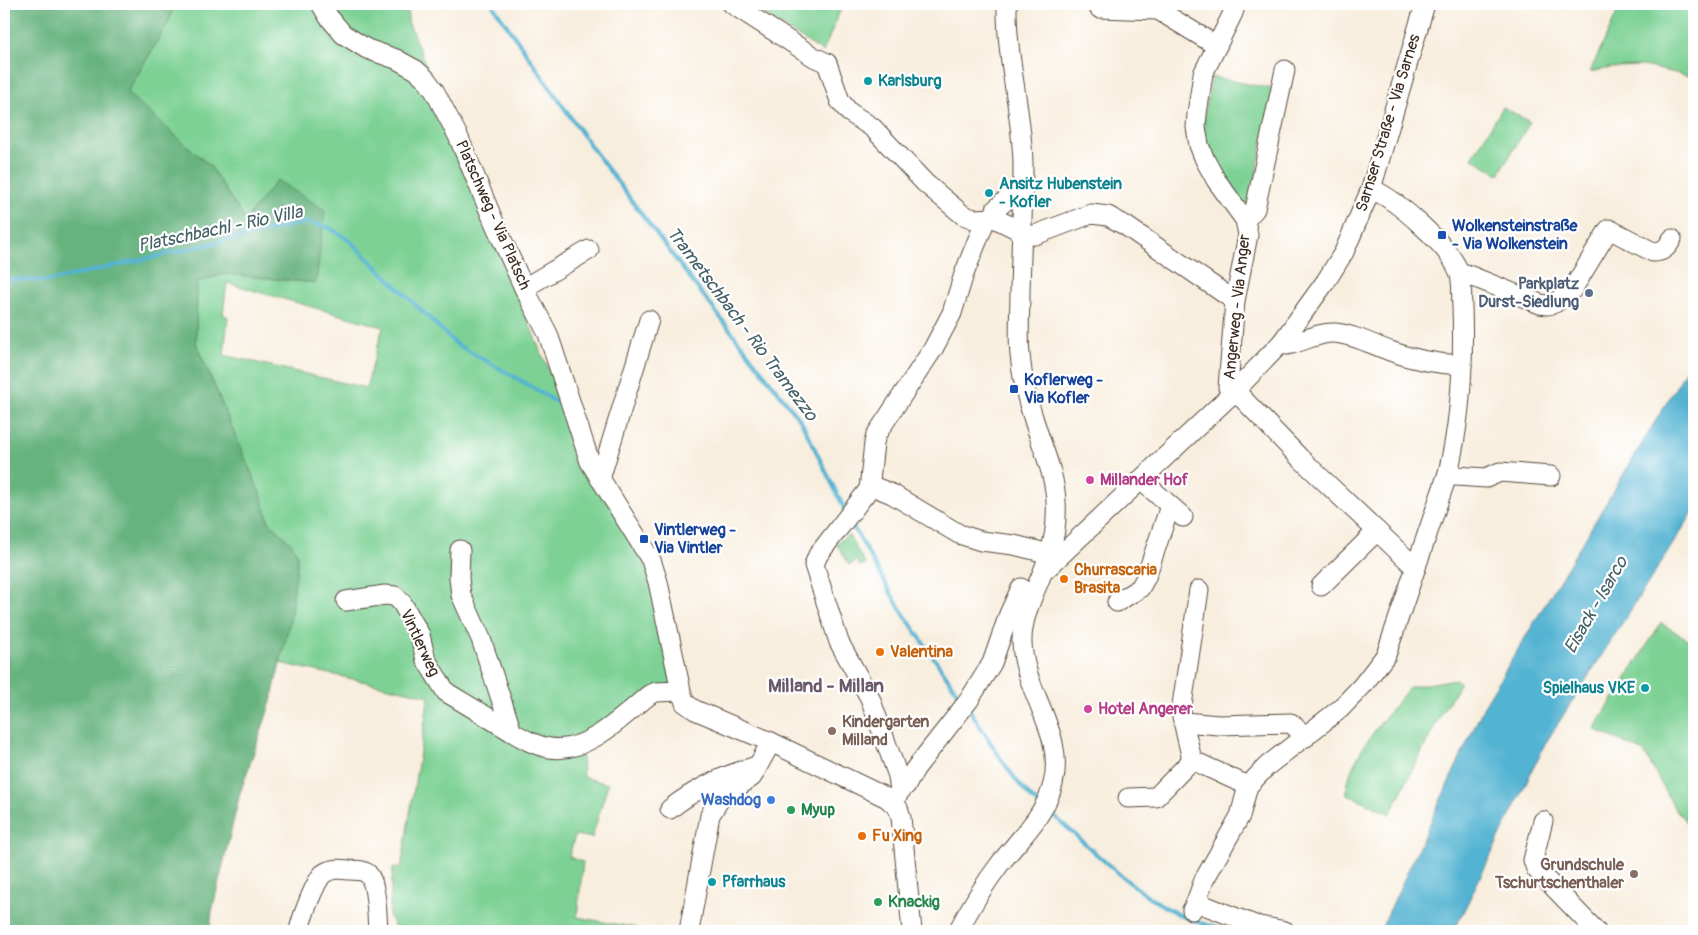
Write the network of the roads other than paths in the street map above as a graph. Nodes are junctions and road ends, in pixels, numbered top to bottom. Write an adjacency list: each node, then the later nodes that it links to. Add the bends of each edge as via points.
1 (321, 4): 17 (street, Platschweg - Via Platsch, via 343,34 416,70 434,90 458,136)
2 (732, 4): 11 (street, via 827,63 840,101 849,112 873,128 925,183 963,215 974,219)
3 (1007, 4): 13 (street, via 1009,53 1023,162)
4 (1236, 4): 7 (street, Angerweg - Via Anger)
5 (1425, 4): 9 (street, Sarnser Straße - Via Sarnes)
6 (1099, 8): 7 (street, via 1158,10)
7 (1217, 46): 12 (street, Angerweg - Via Anger, via 1203,74 1196,114 1199,145 1216,180)
8 (1285, 70): 12 (street, Angerweg - Via Anger, via 1255,209)
9 (1371, 189): 16 (street, via 1396,203 1445,249); 20 (street, Sarnser Straße - Via Sarnes, via 1344,252)
10 (1010, 196): 11 (street)
11 (990, 218): 13 (street); 27 (street, via 964,274 952,313 876,435)
12 (1245, 220): 18 (street, Angerweg - Via Anger, via 1248,236)
13 (1021, 232): 18 (street, via 1036,234 1091,214 1108,216); 28 (street, via 1020,354 1025,389 1053,481)
14 (1672, 239): 16 (street, via 1667,248 1653,252 1609,228 1572,290 1548,305)
15 (589, 250): 17 (street)
16 (1460, 274): 21 (street)
17 (524, 288): 25 (street, Platschweg - Via Platsch, via 554,348 590,462)
18 (1235, 301): 22 (street, Angerweg - Via Anger, via 1228,387)
19 (649, 320): 25 (street)
20 (1282, 342): 21 (street, via 1287,345 1315,335 1335,333 1426,361); 22 (street, Sarnser Straße - Via Sarnes)
21 (1462, 365): 23 (street, via 1454,450)
22 (1234, 392): 26 (street, Sarnser Straße - Via Sarnes); 29 (street)
23 (1448, 474): 24 (street, via 1486,478 1500,472); 33 (street)
24 (1551, 476)
25 (600, 479): 40 (street, Platschweg - Via Platsch, via 650,560 658,582)
26 (1141, 480): 30 (street, Sarnser Straße - Via Sarnes); 39 (street, via 1177,511 1140,588)
27 (870, 485): 32 (street, via 892,494 959,534); 48 (street, via 815,559 815,571 839,642 880,721 898,776)
28 (1056, 520): 30 (street); 32 (street)
29 (1377, 531): 33 (street); 35 (street)
30 (1082, 536): 34 (street, Sarnser Straße - Via Sarnes)
31 (460, 550): 42 (street, via 461,595 481,638)
32 (1050, 554): 34 (street)
33 (1416, 568): 43 (street, via 1386,655 1346,703)
34 (1043, 573): 56 (street, via 1022,635 1022,653 1055,748 1054,782 1044,808 981,890)
35 (1321, 586)
36 (1021, 588): 48 (street, via 992,664)
37 (1199, 590): 41 (street, via 1181,712)
38 (346, 601): 42 (street, Vintlerweg, via 395,596 420,635 426,660 446,692)
39 (1117, 602)
40 (681, 691): 42 (street, Vintlerweg, via 650,695 595,737 566,749 548,748); 44 (street, via 685,703 695,710)
41 (1184, 722): 43 (street, via 1219,725 1291,723); 45 (street)
42 (512, 732)
43 (1306, 737): 47 (street, via 1267,766)
44 (771, 742): 46 (street); 48 (street, via 887,798)
45 (1192, 760): 47 (street); 49 (street, via 1156,797)
46 (758, 766): 50 (street, via 716,780); 54 (street, via 752,777 720,798 710,815)
47 (1248, 786): 57 (street, via 1240,816 1204,880 1194,906)
48 (897, 797): 55 (street)
49 (1128, 798)
50 (670, 809)
51 (1543, 821): 58 (street, via 1533,860 1536,870)
52 (298, 931): 53 (street, via 319,880 333,869 359,870 367,874 373,884)
53 (378, 931)
54 (689, 931)
55 (912, 931)
56 (958, 931)
57 (1285, 931)
58 (1596, 931)

